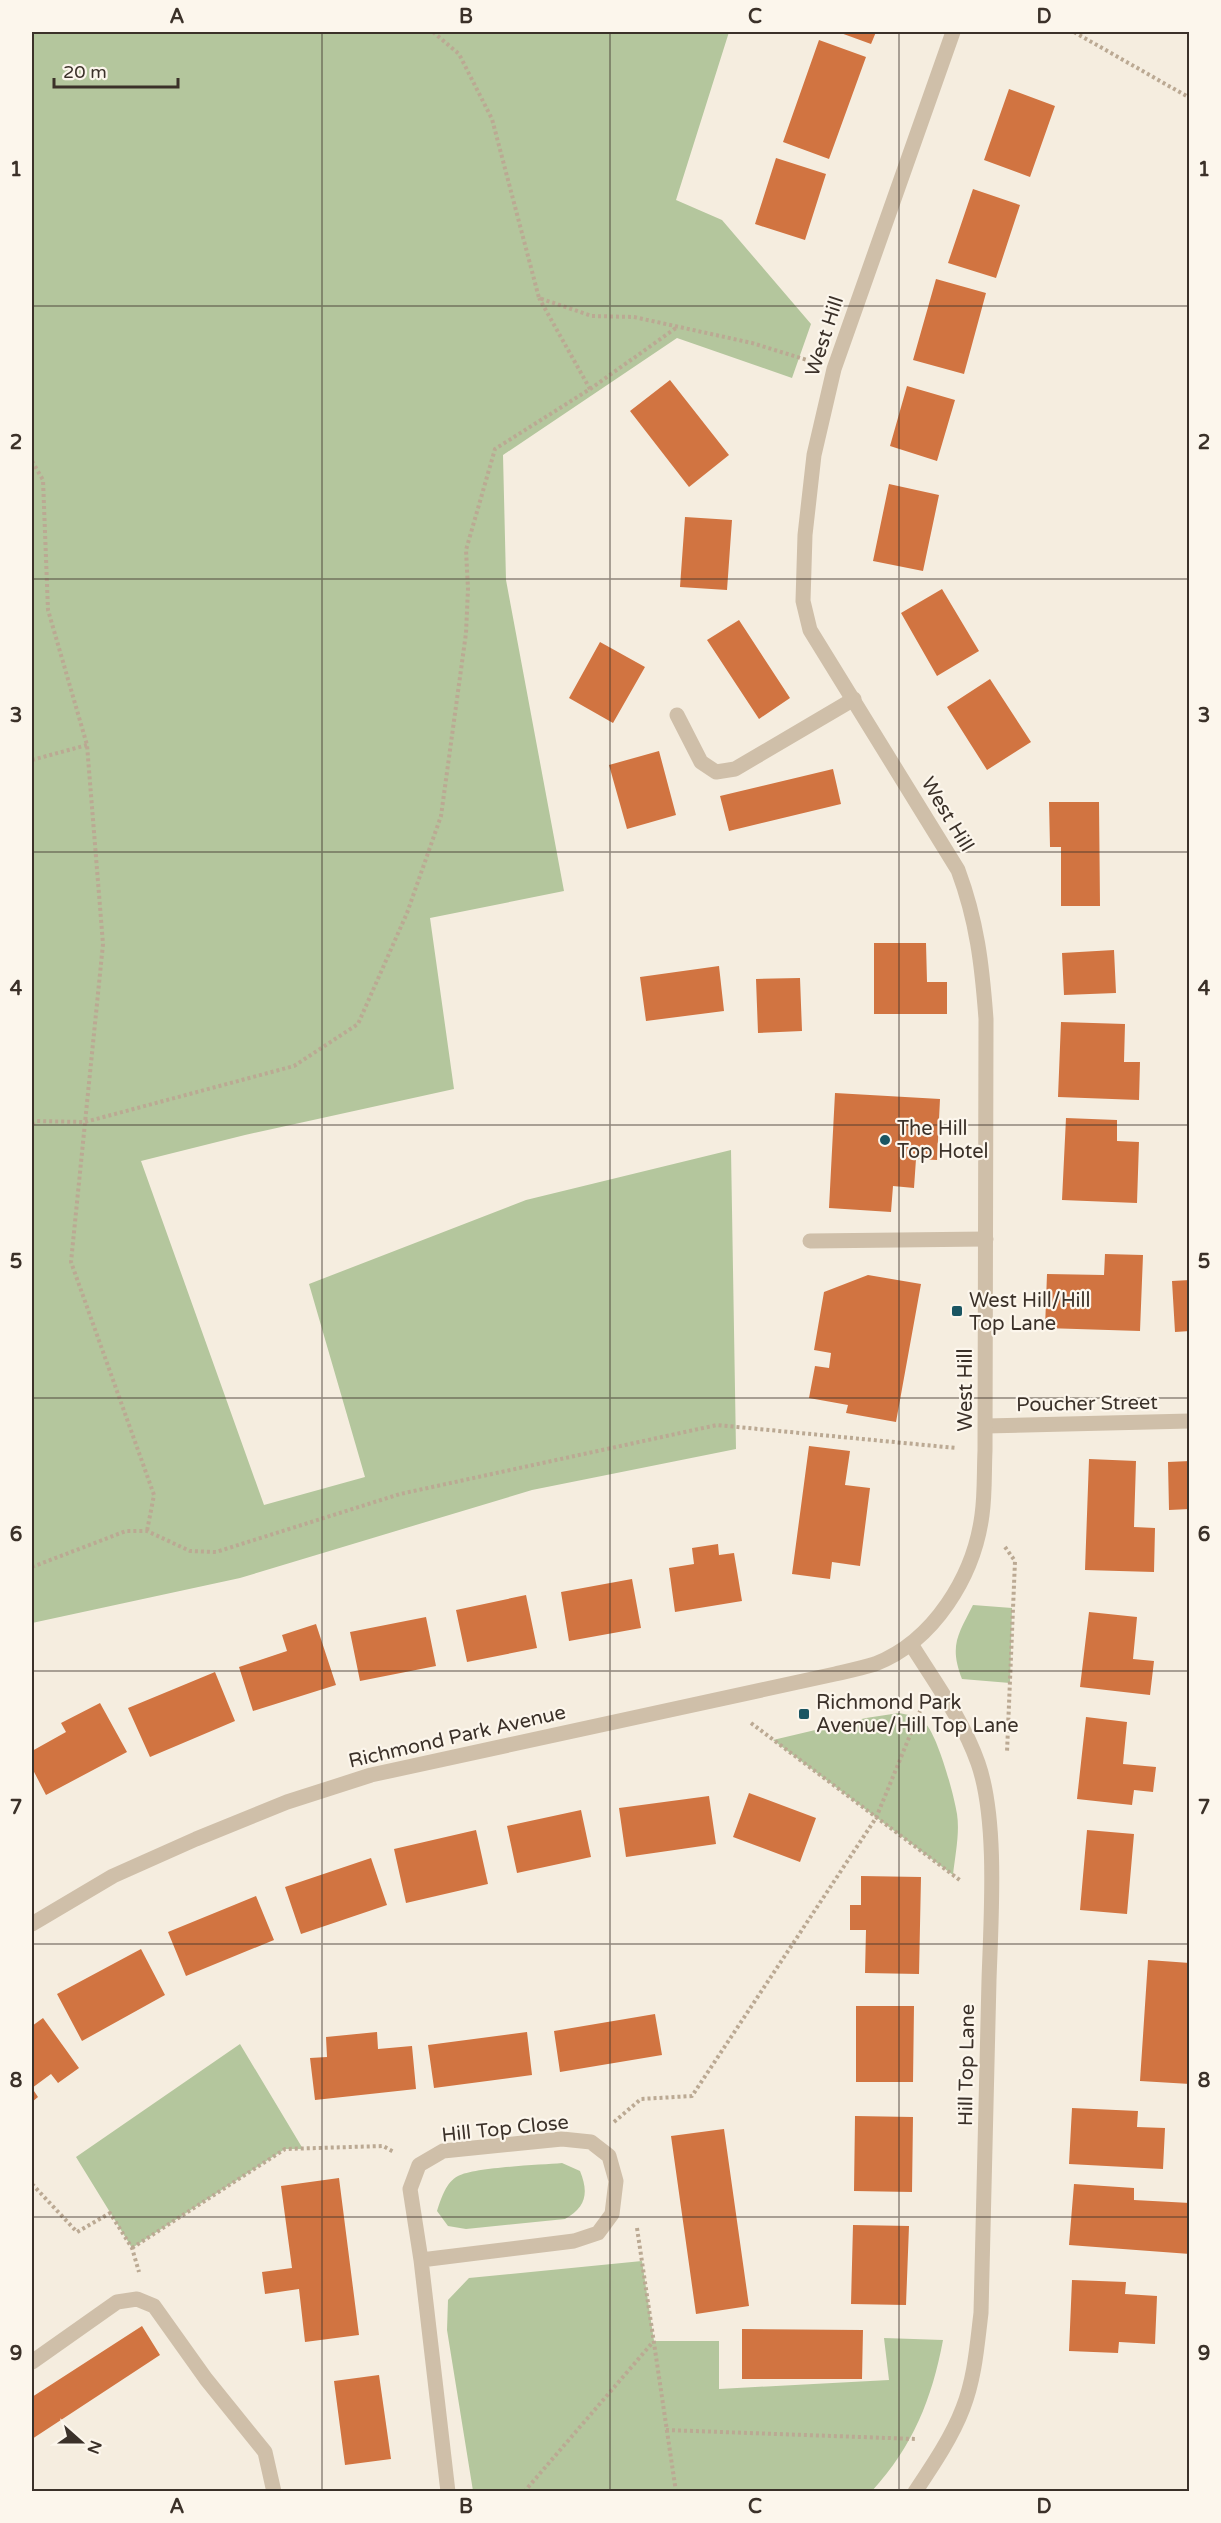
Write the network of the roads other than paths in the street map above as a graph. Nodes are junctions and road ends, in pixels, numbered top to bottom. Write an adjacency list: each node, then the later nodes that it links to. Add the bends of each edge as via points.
1 (953, 32): 2 (street, West Hill, via 834,369 814,455 803,601 810,630)
2 (854, 699): 3 (street, via 735,769 716,772 701,762); 4 (street, West Hill, via 958,870 970,902 982,958 987,1019)
3 (677, 715)
4 (986, 1239): 5 (street); 7 (street, West Hill)
5 (810, 1241)
6 (1190, 1421): 7 (street, Poucher Street)
7 (986, 1426): 8 (street, West Hill, via 983,1514 976,1547 942,1612)
8 (910, 1644): 9 (street, Richmond Park Avenue, via 876,1663 835,1674 371,1775 196,1839 113,1876); 14 (street, Hill Top Lane, via 978,1762 990,1838 981,2313 975,2364 963,2408 939,2457)
9 (32, 1924)
10 (421, 2260): 10 (street, Hill Top Close, via 410,2189 419,2165 443,2151 562,2139 591,2142 609,2156 616,2181 612,2214 598,2233 574,2241); 13 (street)
11 (32, 2362): 12 (street, via 117,2302 137,2299 154,2306 265,2452)
12 (274, 2492)
13 (448, 2492)
14 (915, 2492)

